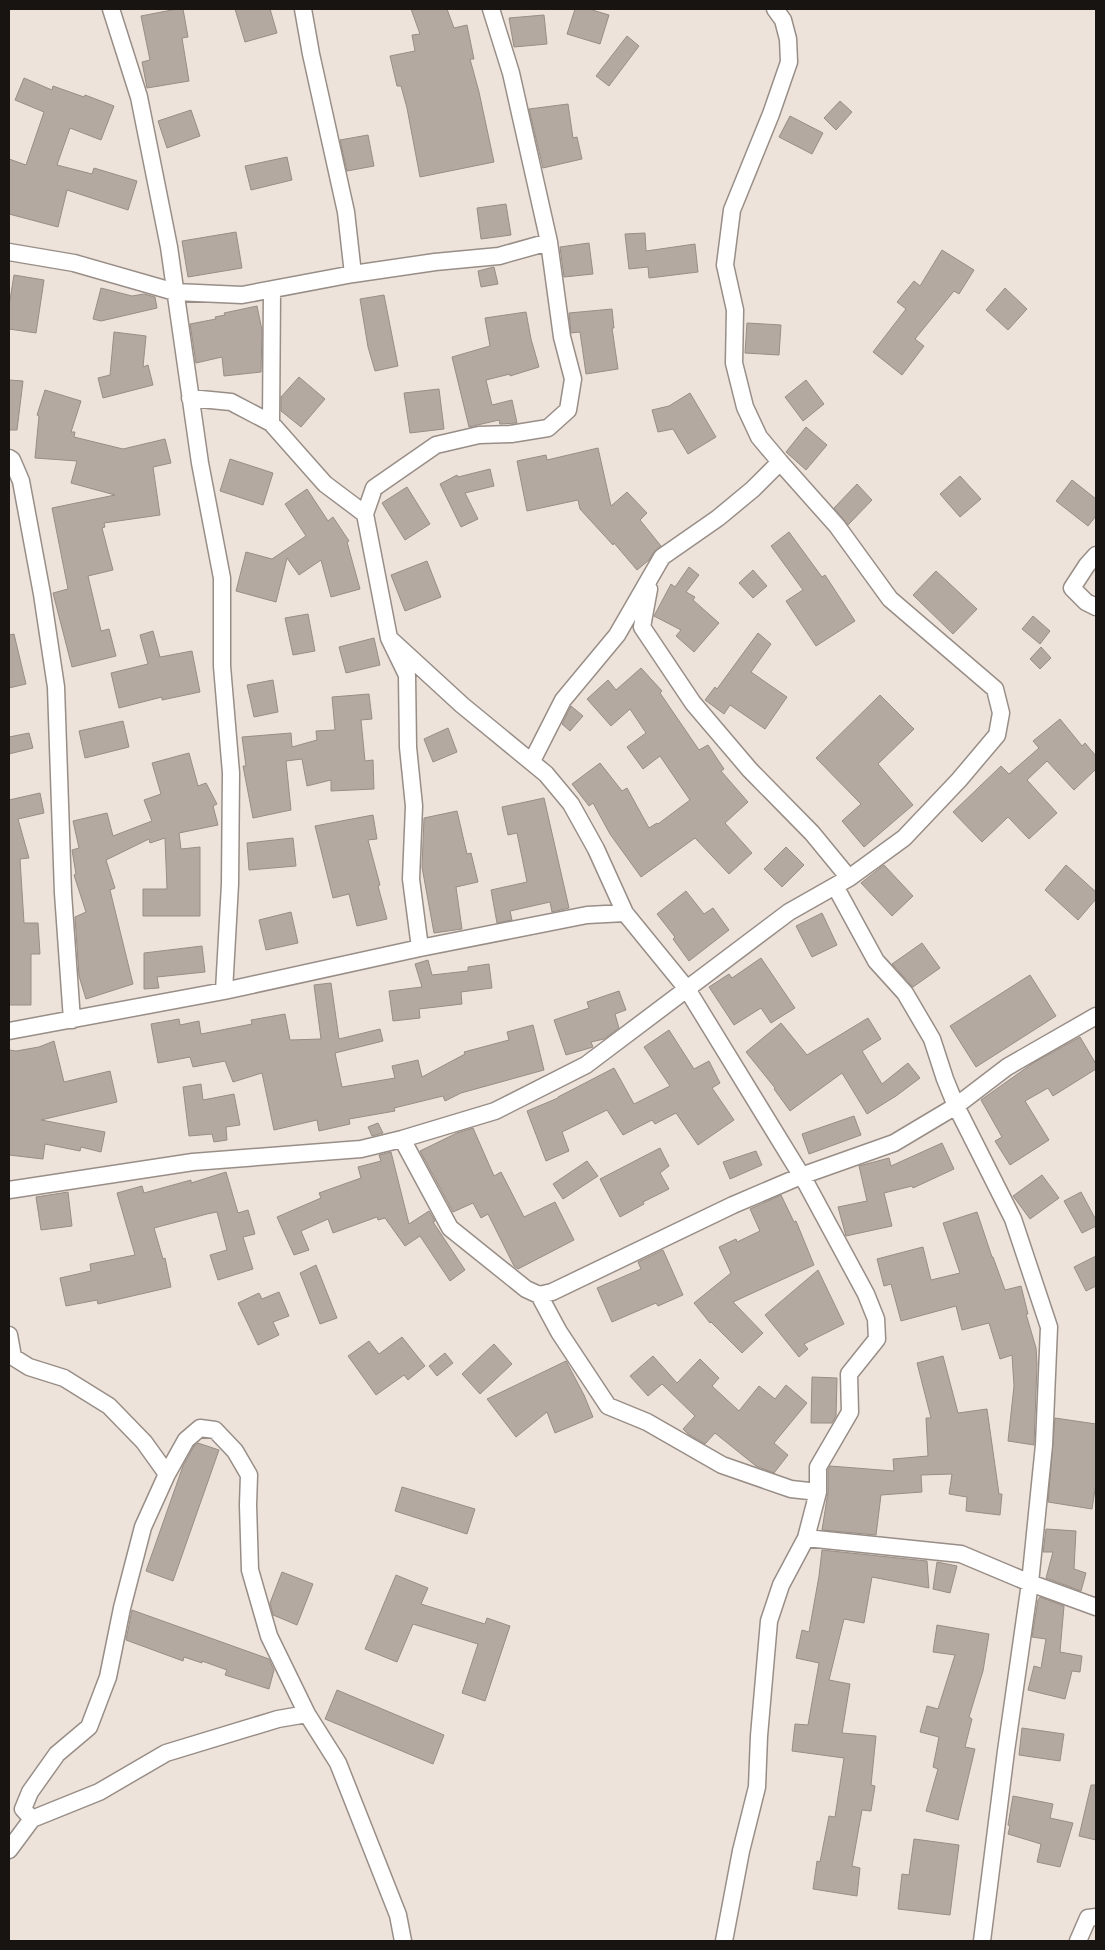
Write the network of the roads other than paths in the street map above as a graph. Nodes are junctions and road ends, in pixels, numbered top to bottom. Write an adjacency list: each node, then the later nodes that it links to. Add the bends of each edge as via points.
1 (111, 9): 9 (street, via 139,96 170,247)
2 (303, 9): 7 (street, via 346,212)
3 (491, 9): 5 (street, via 511,73)
4 (774, 9): 13 (street, via 783,20 789,62 732,210 725,265 734,310 734,364 745,407 759,437)
5 (549, 242): 7 (street, via 499,256); 14 (street, via 562,337 573,379 568,410 548,428 478,435 436,445 374,488)
6 (9, 252): 9 (street, via 74,263)
7 (353, 274): 8 (street)
8 (272, 290): 9 (street, via 242,295); 11 (street)
9 (175, 292): 10 (street)
10 (190, 398): 11 (street, via 231,402); 25 (street, via 222,578 222,666 231,773 230,884)
11 (271, 423): 14 (street, via 325,484)
12 (9, 458): 27 (street, via 21,481 56,687 63,893)
13 (780, 462): 16 (street, via 718,518 662,557); 20 (street, via 837,526 890,599 995,689 1000,713 997,735 959,780 904,838)
14 (364, 514): 18 (street)
15 (1096, 555): 17 (street, via 1072,588)
16 (650, 580): 19 (street, via 617,635 563,700); 20 (street, via 642,627 688,696 750,770 812,833)
17 (1096, 607)
18 (389, 638): 19 (street, via 462,705); 23 (street, via 408,676 408,747 414,806 411,879)
19 (532, 762): 22 (street, via 570,804 596,849)
20 (849, 878): 21 (street)
21 (835, 886): 24 (street, via 789,912); 29 (street, via 876,961 904,993 932,1038)
22 (625, 913): 23 (street, via 588,915); 24 (street)
23 (420, 948): 25 (street)
24 (687, 989): 30 (street, via 586,1065 495,1111); 31 (street)
25 (224, 991): 27 (street)
26 (1096, 1016): 29 (street, via 1007,1067)
27 (72, 1020): 28 (street)
28 (9, 1031)
29 (956, 1106): 31 (street, via 894,1143); 38 (street, via 1013,1219 1049,1327 1044,1445)
30 (402, 1139): 32 (street, via 361,1149 193,1162); 33 (street, via 450,1228 526,1289)
31 (802, 1176): 33 (street, via 733,1205 552,1292); 36 (street, via 866,1294 876,1319 877,1339 849,1374 850,1412 818,1467)
32 (9, 1190)
33 (539, 1295): 36 (street, via 559,1332 608,1406 647,1422 722,1465 791,1489)
34 (9, 1335): 35 (street, via 13,1357 29,1367 64,1378 110,1406 144,1442)
35 (167, 1474): 40 (street, via 186,1440 200,1428 215,1430 235,1451 249,1475 250,1570 268,1636); 41 (street, via 143,1527 108,1677 89,1727 56,1754 30,1792 24,1809)
36 (818, 1492): 37 (street)
37 (806, 1538): 38 (street, via 960,1554); 45 (street, via 781,1585 770,1621 757,1787)
38 (1030, 1583): 39 (street); 46 (street)
39 (1096, 1607)
40 (307, 1714): 41 (street, via 278,1718 166,1754 99,1792); 44 (street, via 338,1763 398,1915)
41 (32, 1819): 42 (street)
42 (9, 1850)
43 (1096, 1917): 47 (street, via 1088,1918)
44 (403, 1941)
45 (724, 1941)
46 (982, 1941)
47 (1078, 1941)

